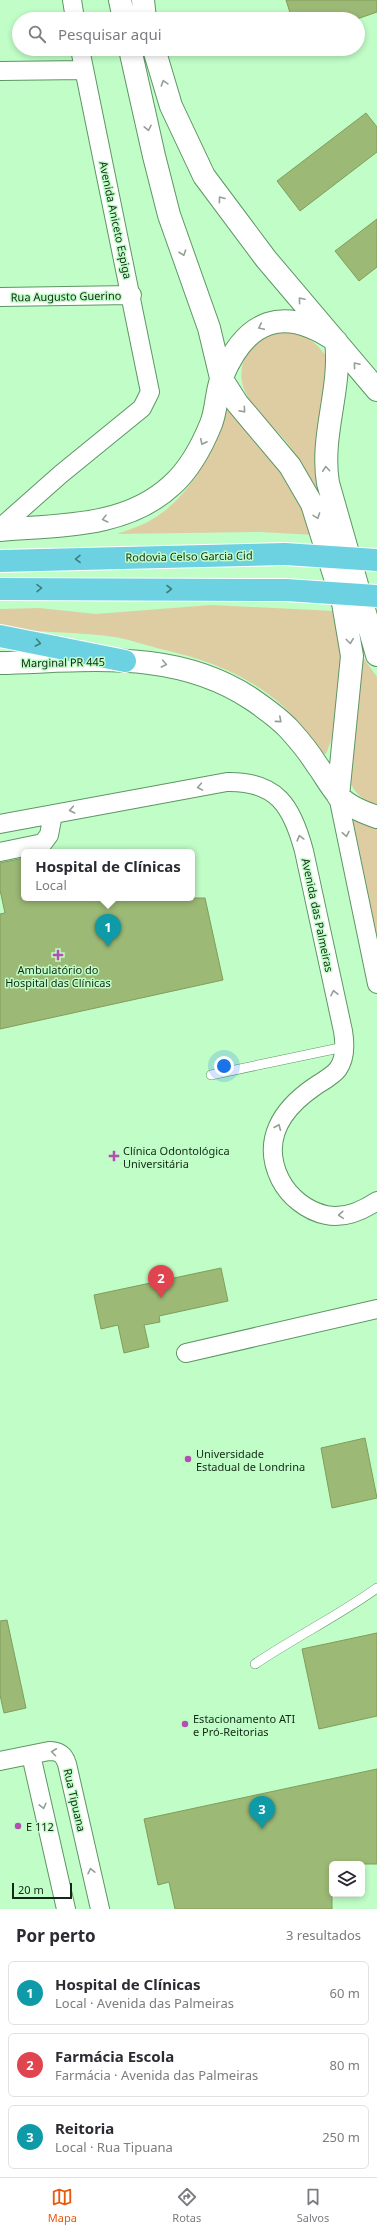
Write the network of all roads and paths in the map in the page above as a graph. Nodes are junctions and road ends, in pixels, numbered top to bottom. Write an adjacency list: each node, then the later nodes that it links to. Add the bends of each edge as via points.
1 (72, 0): 4 (street)
2 (120, 0): 5 (main road)
3 (143, 0): 6 (main road)
4 (74, 12)
5 (123, 12)
6 (145, 12)
7 (81, 56): 10 (street, Avenida Aniceto Espiga)
8 (132, 56): 15 (main road, one-way to 15, via 170,215 209,328)
9 (156, 56): 14 (main road, one-way to 9, via 266,259 204,176 171,106)
10 (84, 70): 11 (street); 12 (street, Avenida Aniceto Espiga)
11 (0, 71)
12 (132, 295): 13 (street, Rua Augusto Guerino); 17 (street, Avenida Aniceto Espiga, via 150,392 142,408 61,474)
13 (0, 297)
14 (336, 341): 15 (main road, one-way to 15, via 320,330 300,322 281,321 263,325 242,341); 16 (main road, one-way to 14); 23 (main road, one-way to 14, via 326,469 325,451 337,381)
15 (221, 378): 17 (main road, one-way to 17, via 211,422 198,450 185,471 156,498 134,510 96,521); 26 (main road, one-way to 26, via 237,403 290,466 312,504 343,603 352,656)
16 (377, 390)
17 (0, 529)
18 (377, 560): 19 (highway, Rodovia Celso Garcia Cid, one-way to 19, bridge, via 285,554)
19 (0, 561)
20 (0, 589): 21 (highway, one-way to 21, bridge, via 286,590)
21 (377, 596)
22 (0, 636): 24 (highway, one-way to 24)
23 (377, 655)
24 (125, 661): 25 (main road, Marginal PR 445); 26 (main road, Marginal PR 445, one-way to 26, via 186,668 239,690 288,728)
25 (0, 663)
26 (338, 796): 28 (main road, via 367,814); 31 (street, one-way to 31)
27 (52, 814): 29 (street, Avenida das Palmeiras); 30 (street, via 49,835 43,843); 32 (street, Avenida das Palmeiras, one-way to 27, via 343,1031 297,827 291,815 272,793 260,785 227,782)
28 (377, 817)
29 (0, 824)
30 (0, 852)
31 (377, 984)
32 (344, 1047): 33 (lane); 34 (street, Avenida das Palmeiras, one-way to 32, via 346,1216 328,1216 311,1211 283,1185 275,1170 272,1152 275,1129 298,1098 337,1070)
33 (211, 1075)
34 (377, 1201)
35 (377, 1309): 36 (street)
36 (186, 1353)
37 (377, 1588): 38 (lane, via 340,1614 296,1637)
38 (255, 1664)
39 (31, 1755): 40 (street, Rua Tipuana); 41 (street, one-way to 41); 42 (street, Rua Tipuana, one-way to 39, via 66,1760 56,1751)
40 (0, 1761)
41 (66, 1909)
42 (100, 1909)

